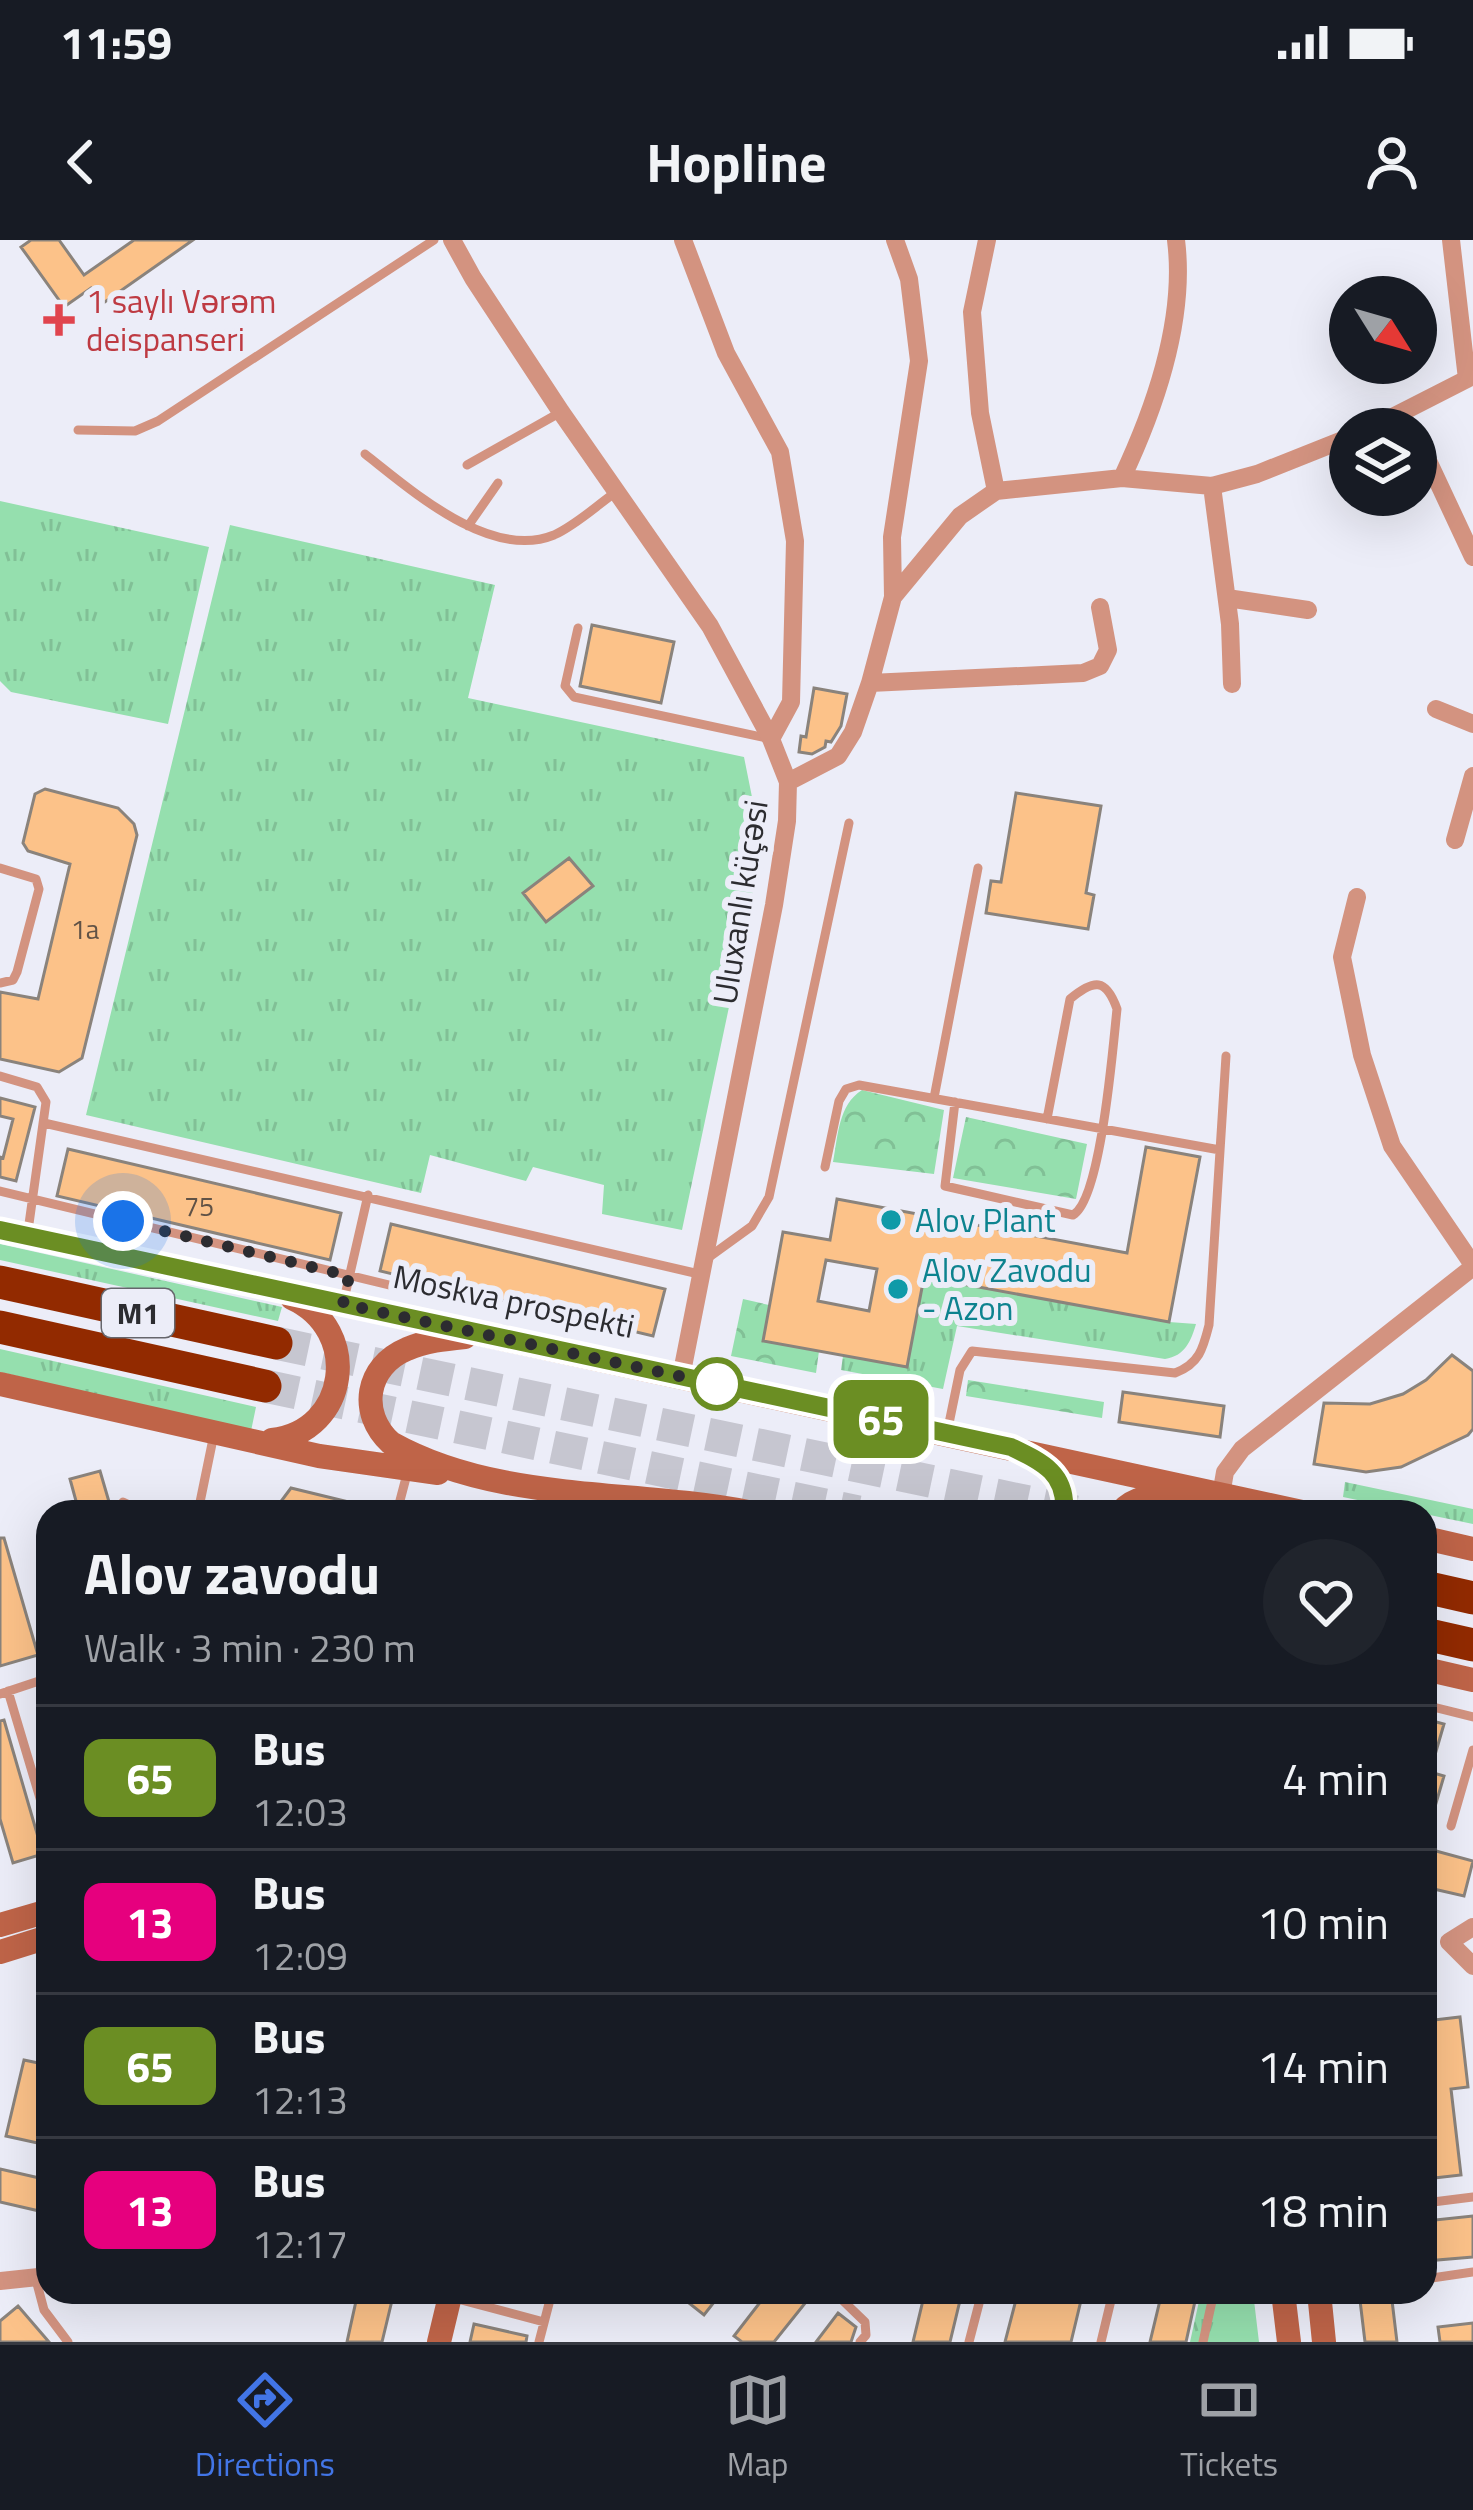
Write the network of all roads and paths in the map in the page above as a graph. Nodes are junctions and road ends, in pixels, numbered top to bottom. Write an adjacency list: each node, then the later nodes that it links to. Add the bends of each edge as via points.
1 (434, 240): 11 (lane, via 158,422 135,431)
2 (452, 240): 10 (street, Uluxanlı küçəsi)
3 (683, 240): 32 (street, via 726,353 780,452 795,541 790,702)
4 (895, 240): 23 (street, via 909,279 919,361 892,537)
5 (987, 240): 19 (street, via 972,312)
6 (1177, 240): 15 (street, via 1161,388)
7 (1451, 240): 8 (street)
8 (1470, 377): 9 (street)
9 (1433, 408)
10 (561, 412): 14 (lane); 20 (street, Uluxanlı küçəsi)
11 (78, 430)
12 (1329, 445): 18 (street)
13 (365, 454): 21 (lane)
14 (467, 465)
15 (1122, 478): 18 (street); 19 (street)
16 (1437, 481): 22 (street)
17 (498, 482): 21 (lane)
18 (1212, 487): 24 (street)
19 (996, 491): 23 (street, via 960,516)
20 (616, 492): 21 (lane, via 542,538); 32 (street, Uluxanlı küçəsi, via 710,626)
21 (468, 526)
22 (1473, 557)
23 (893, 597): 28 (street)
24 (1227, 598): 26 (street); 29 (street)
25 (1100, 608): 28 (street, via 1108,650 1100,666 1083,673)
26 (1308, 610)
27 (578, 628): 32 (lane, via 565,686 574,697)
28 (870, 683): 34 (street, via 838,756)
29 (1232, 684)
30 (1436, 709): 31 (street)
31 (1473, 724)
32 (771, 739): 34 (street, Uluxanlı küçəsi)
33 (1473, 776): 36 (street)
34 (788, 782): 56 (street, Uluxanlı küçəsi, via 775,904)
35 (848, 823): 56 (lane, via 769,1196 752,1226)
36 (1455, 840)
37 (0, 868): 40 (lane, via 36,879 39,890 17,972)
38 (978, 868): 43 (lane)
39 (1357, 897): 55 (street, via 1342,956 1362,1055 1392,1146)
40 (0, 982)
41 (1226, 1056): 48 (lane)
42 (0, 1076): 46 (lane, via 44,1094)
43 (934, 1098): 44 (lane); 49 (lane, via 846,1089)
44 (955, 1102): 45 (lane); 47 (lane, via 944,1186 1073,1215 1089,1197)
45 (1047, 1119): 47 (lane); 47 (lane, via 1070,999 1099,984 1118,1009)
46 (44, 1123): 51 (lane); 52 (lane)
47 (1102, 1129): 48 (lane)
48 (1220, 1150): 68 (lane, via 1209,1325 1192,1366 1175,1373 972,1352 960,1370)
49 (825, 1167)
50 (0, 1191): 52 (lane)
51 (368, 1196): 56 (lane); 57 (lane)
52 (33, 1199): 54 (lane); 57 (lane)
53 (0, 1230): 54 (main road, Moskva prospekti)
54 (27, 1237): 59 (main road, Moskva prospekti)
55 (1473, 1266): 75 (street, via 1242,1449)
56 (702, 1267): 65 (street, Uluxanlı küçəsi)
57 (349, 1276): 60 (lane); 61 (lane)
58 (0, 1282): 64 (highway, M1)
59 (270, 1288): 61 (main road, Moskva prospekti); 70 (main road, via 328,1327 340,1366 337,1389 325,1412 294,1437)
60 (414, 1291)
61 (343, 1304): 63 (main road, Moskva prospekti)
62 (0, 1327): 67 (highway, M1)
63 (490, 1336): 65 (main road, Moskva prospekti); 73 (main road, via 395,1354 374,1380 369,1403 391,1443)
64 (276, 1343)
65 (680, 1377): 68 (main road, Moskva prospekti)
66 (0, 1384): 69 (main road)
67 (265, 1386)
68 (947, 1433): 71 (main road, Moskva prospekti)
69 (214, 1434): 70 (main road); 76 (lane)
70 (245, 1440): 72 (main road)
71 (1011, 1447): 75 (main road, Moskva prospekti); 80 (main road, via 1054,1472)
72 (408, 1470): 73 (main road); 77 (lane)
73 (494, 1480): 74 (main road)
74 (534, 1488): 78 (main road); 79 (main road)
75 (1221, 1495): 81 (main road); 82 (main road)
76 (200, 1500)
77 (400, 1500)
78 (560, 1500)
79 (688, 1500)
80 (1063, 1500)
81 (1139, 1500)
82 (1245, 1500)
83 (1437, 1541): 84 (main road)
84 (1473, 1549)
85 (1437, 1590): 86 (highway)
86 (1473, 1598)
87 (1437, 1637): 88 (highway)
88 (1473, 1645)
89 (1437, 1672): 90 (main road)
90 (1473, 1679)
91 (36, 1682): 92 (lane)
92 (4, 1692): 96 (lane)
93 (1437, 1708): 94 (lane)
94 (1473, 1718)
95 (1473, 1750): 97 (lane)
96 (36, 1789)
97 (1451, 1826)
98 (36, 1914): 99 (main road)
99 (0, 1925)
100 (1473, 1927): 103 (street, via 1449,1942)
101 (36, 1941): 102 (main road)
102 (0, 1952)
103 (1473, 1966)
104 (1473, 2198): 105 (lane)
105 (1437, 2202)
106 (1473, 2272): 108 (lane)
107 (36, 2277): 109 (street)
108 (1437, 2277)
109 (0, 2281)
110 (43, 2304): 121 (lane)
111 (449, 2304): 122 (main road)
112 (482, 2304): 120 (lane)
113 (549, 2304): 120 (lane)
114 (846, 2304): 124 (lane, via 865,2322)
115 (979, 2304): 125 (lane)
116 (1110, 2304): 126 (lane)
117 (1212, 2304): 127 (lane)
118 (1284, 2304): 128 (main road)
119 (1320, 2304): 129 (main road)
120 (544, 2322): 123 (lane)
121 (68, 2342)
122 (439, 2342)
123 (539, 2342)
124 (860, 2342)
125 (969, 2342)
126 (1101, 2342)
127 (1204, 2342)
128 (1289, 2342)
129 (1324, 2342)

